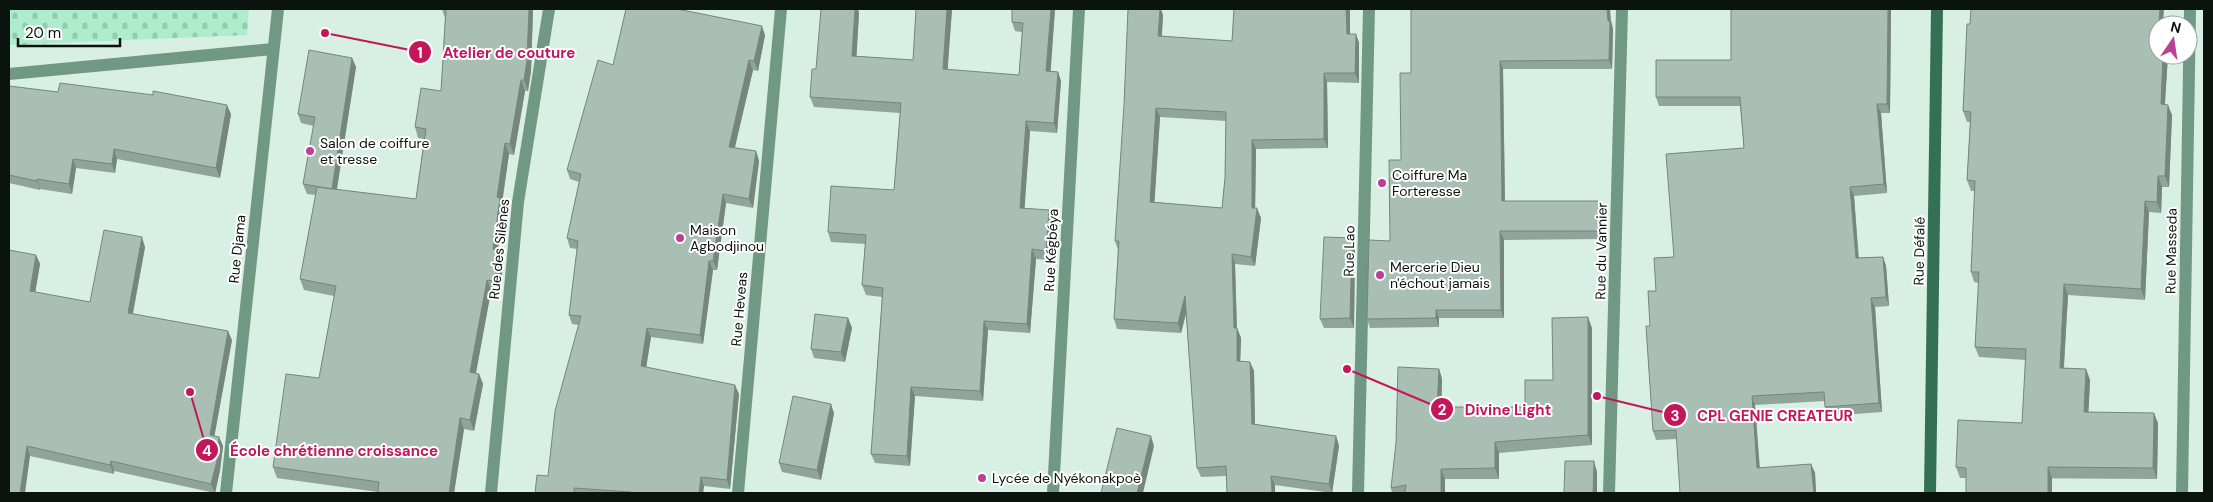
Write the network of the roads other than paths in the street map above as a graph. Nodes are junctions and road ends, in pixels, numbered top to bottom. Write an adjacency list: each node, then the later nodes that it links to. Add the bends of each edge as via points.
1 (278, 9): 9 (street, Rue Djama)
2 (549, 9): 12 (street, Rue des Silènes, via 518,202)
3 (781, 9): 13 (street, Rue Heveas)
4 (1080, 9): 14 (street, Rue Kégbéya)
5 (1369, 9): 15 (street, Rue Lao)
6 (1622, 9): 16 (street, Rue du Vannier)
7 (1937, 9): 17 (street, Rue Défalé)
8 (2190, 9): 18 (street, Rue Masseda)
9 (273, 50): 10 (street); 11 (street, Rue Djama)
10 (9, 74)
11 (226, 493)
12 (491, 493)
13 (738, 493)
14 (1053, 493)
15 (1358, 493)
16 (1610, 493)
17 (1930, 493)
18 (2182, 493)

